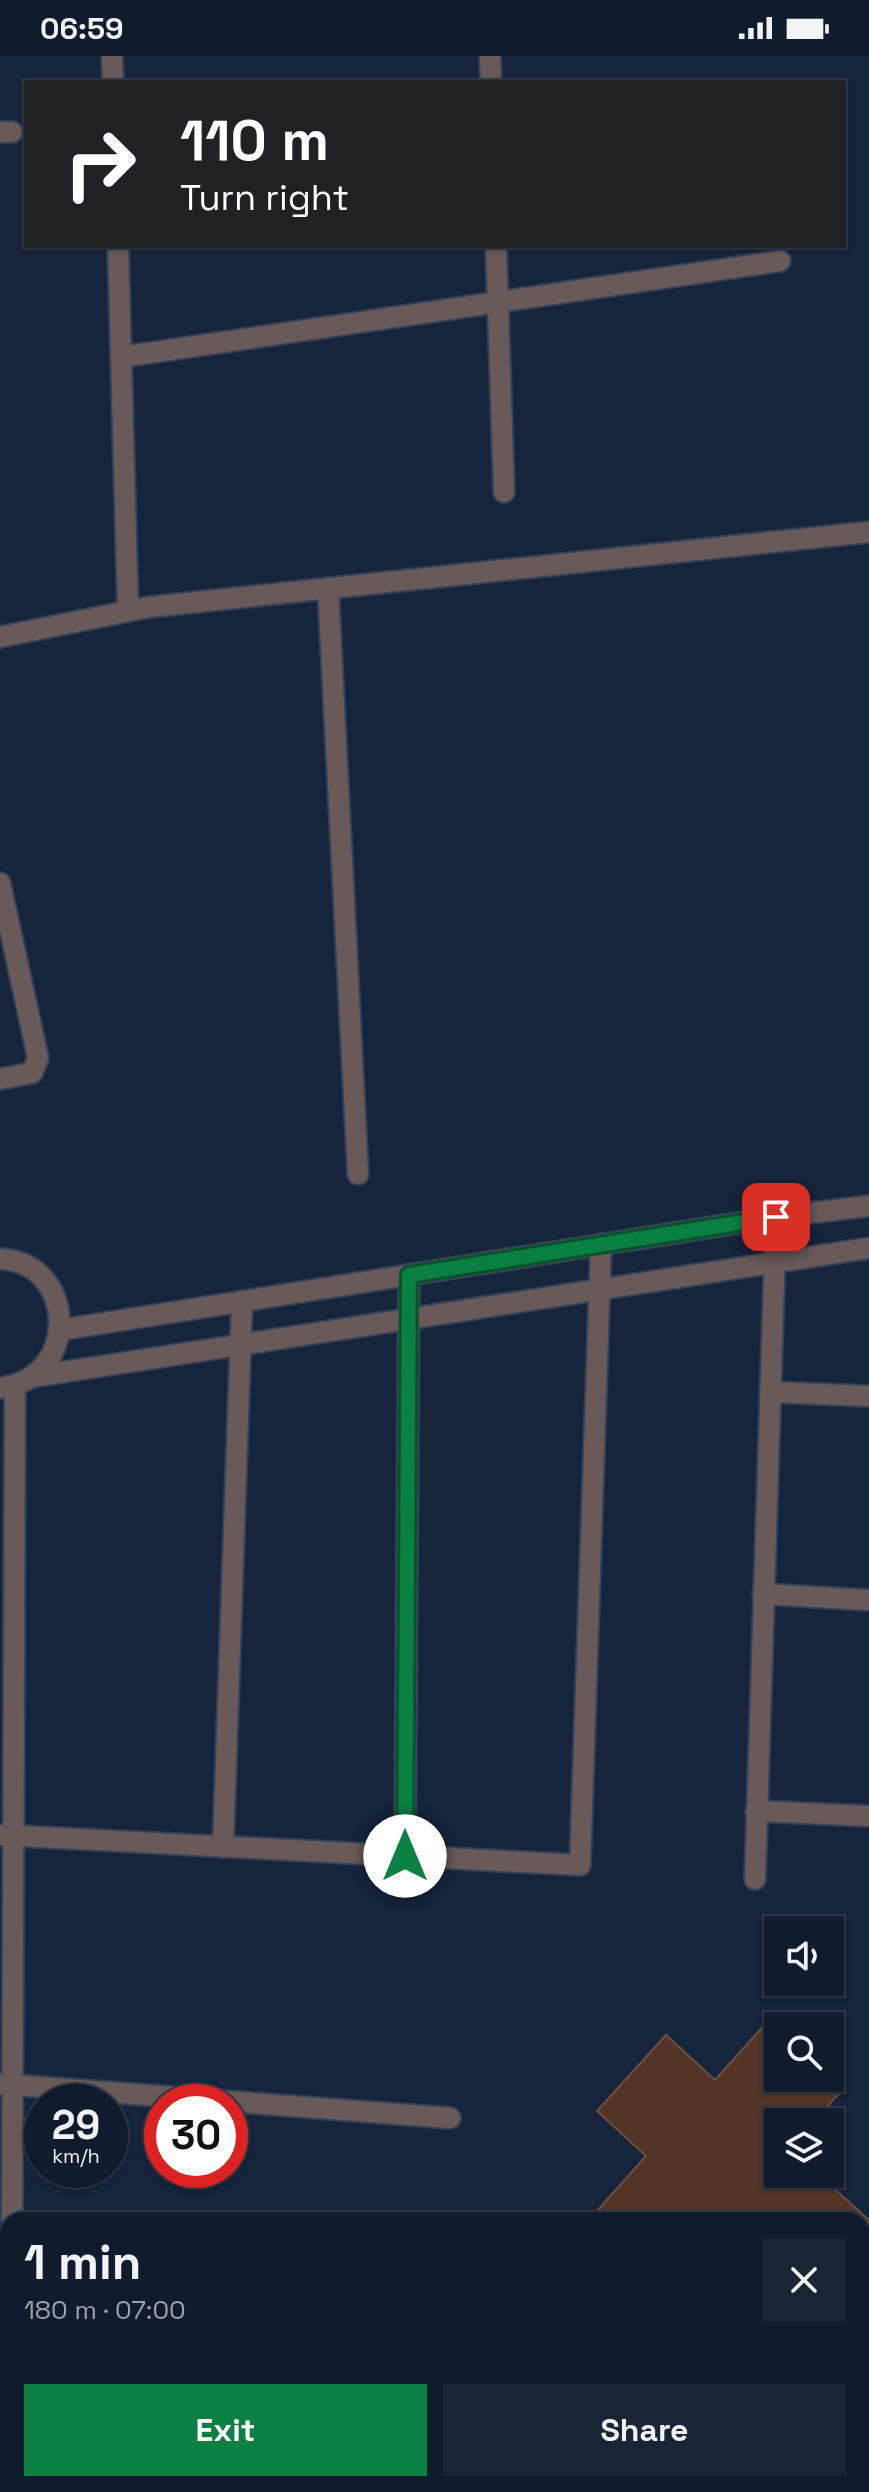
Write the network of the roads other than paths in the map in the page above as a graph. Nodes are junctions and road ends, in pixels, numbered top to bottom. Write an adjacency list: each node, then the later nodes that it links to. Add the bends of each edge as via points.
1 (112, 56): 3 (street)
2 (490, 56): 4 (street)
3 (113, 80)
4 (491, 80)
5 (118, 248): 9 (street)
6 (496, 248): 8 (street)
7 (780, 261): 8 (street)
8 (498, 304): 9 (street); 10 (street)
9 (121, 357): 13 (street)
10 (504, 492)
11 (869, 532): 12 (street)
12 (328, 588): 13 (street); 17 (street)
13 (128, 611): 14 (street)
14 (0, 637)
15 (1, 896): 16 (street, via 38,1058 32,1073)
16 (0, 1079)
17 (358, 1174)
18 (869, 1206): 19 (street)
19 (776, 1217): 20 (street); 23 (street)
20 (601, 1244): 24 (street); 25 (street)
21 (869, 1248): 23 (street)
22 (0, 1259): 28 (street, via 25,1265 41,1276 59,1310)
23 (774, 1263): 25 (street); 31 (street)
24 (409, 1275): 26 (street); 27 (street)
25 (599, 1289): 27 (street); 39 (street, via 580,1865)
26 (242, 1301): 28 (street); 29 (street)
27 (409, 1319): 29 (street); 39 (street)
28 (60, 1330): 30 (street, via 45,1365)
29 (240, 1345): 30 (street); 38 (street)
30 (15, 1384): 37 (street)
31 (770, 1392): 32 (street); 33 (street)
32 (869, 1396)
33 (763, 1594): 34 (street); 35 (street)
34 (869, 1600)
35 (756, 1811): 36 (street); 40 (street)
36 (869, 1816)
37 (6, 1835): 38 (street); 41 (street)
38 (223, 1847): 39 (street)
39 (405, 1856)
40 (755, 1879)
41 (6, 2085): 42 (street); 43 (street)
42 (450, 2118)
43 (12, 2212)

